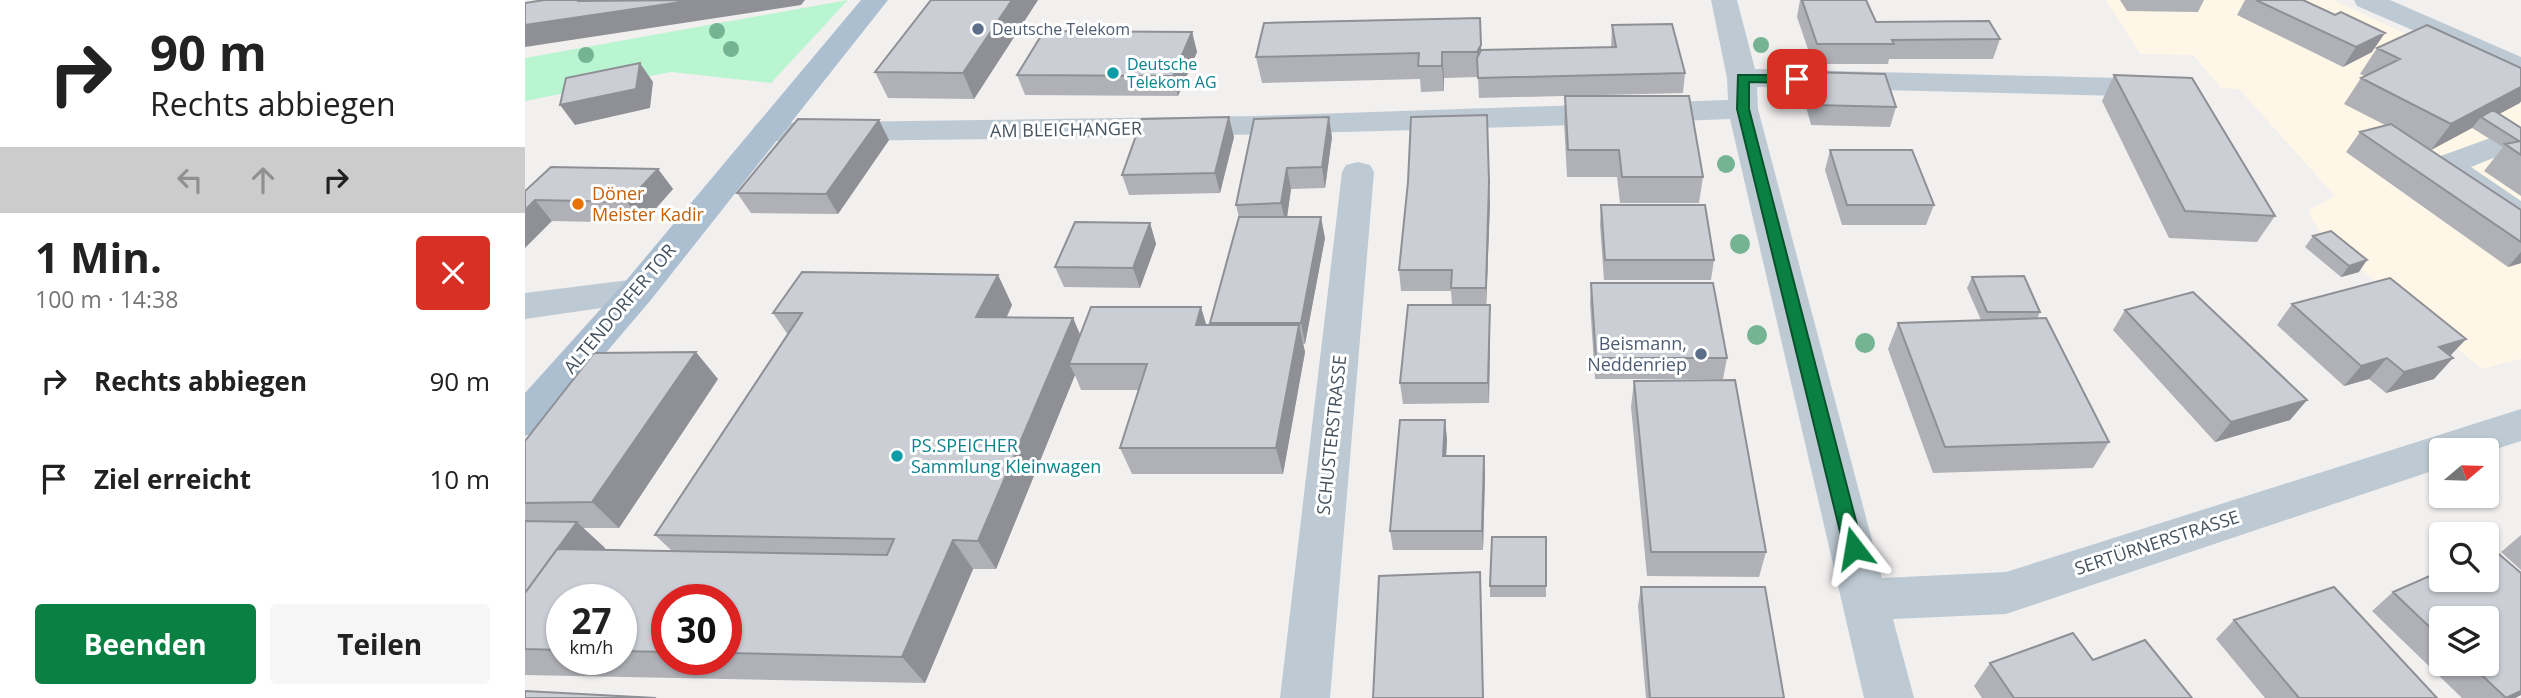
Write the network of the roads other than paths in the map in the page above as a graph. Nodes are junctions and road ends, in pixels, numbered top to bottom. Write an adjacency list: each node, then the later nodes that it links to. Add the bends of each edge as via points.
1 (875, 0): 7 (main road, ALTENDORFER TOR)
2 (1724, 0): 6 (street)
3 (2367, 0): 4 (street)
4 (2521, 68)
5 (2182, 88): 6 (street, AM BLEICHANGER)
6 (1743, 93): 7 (street, AM BLEICHANGER, via 1351,123 995,132); 17 (street)
7 (767, 132): 11 (main road, ALTENDORFER TOR)
8 (2521, 136): 10 (street, via 2446,165)
9 (1358, 172): 18 (street, SCHUSTERSTRASSE)
10 (2521, 217)
11 (637, 292): 12 (street); 13 (main road, ALTENDORFER TOR)
12 (525, 306)
13 (525, 420)
14 (2521, 425): 15 (street, SERTÜRNERSTRASSE)
15 (2480, 438)
16 (2429, 455): 17 (street, SERTÜRNERSTRASSE, via 2006,593)
17 (1867, 600): 19 (street)
18 (1305, 698)
19 (1889, 698)

